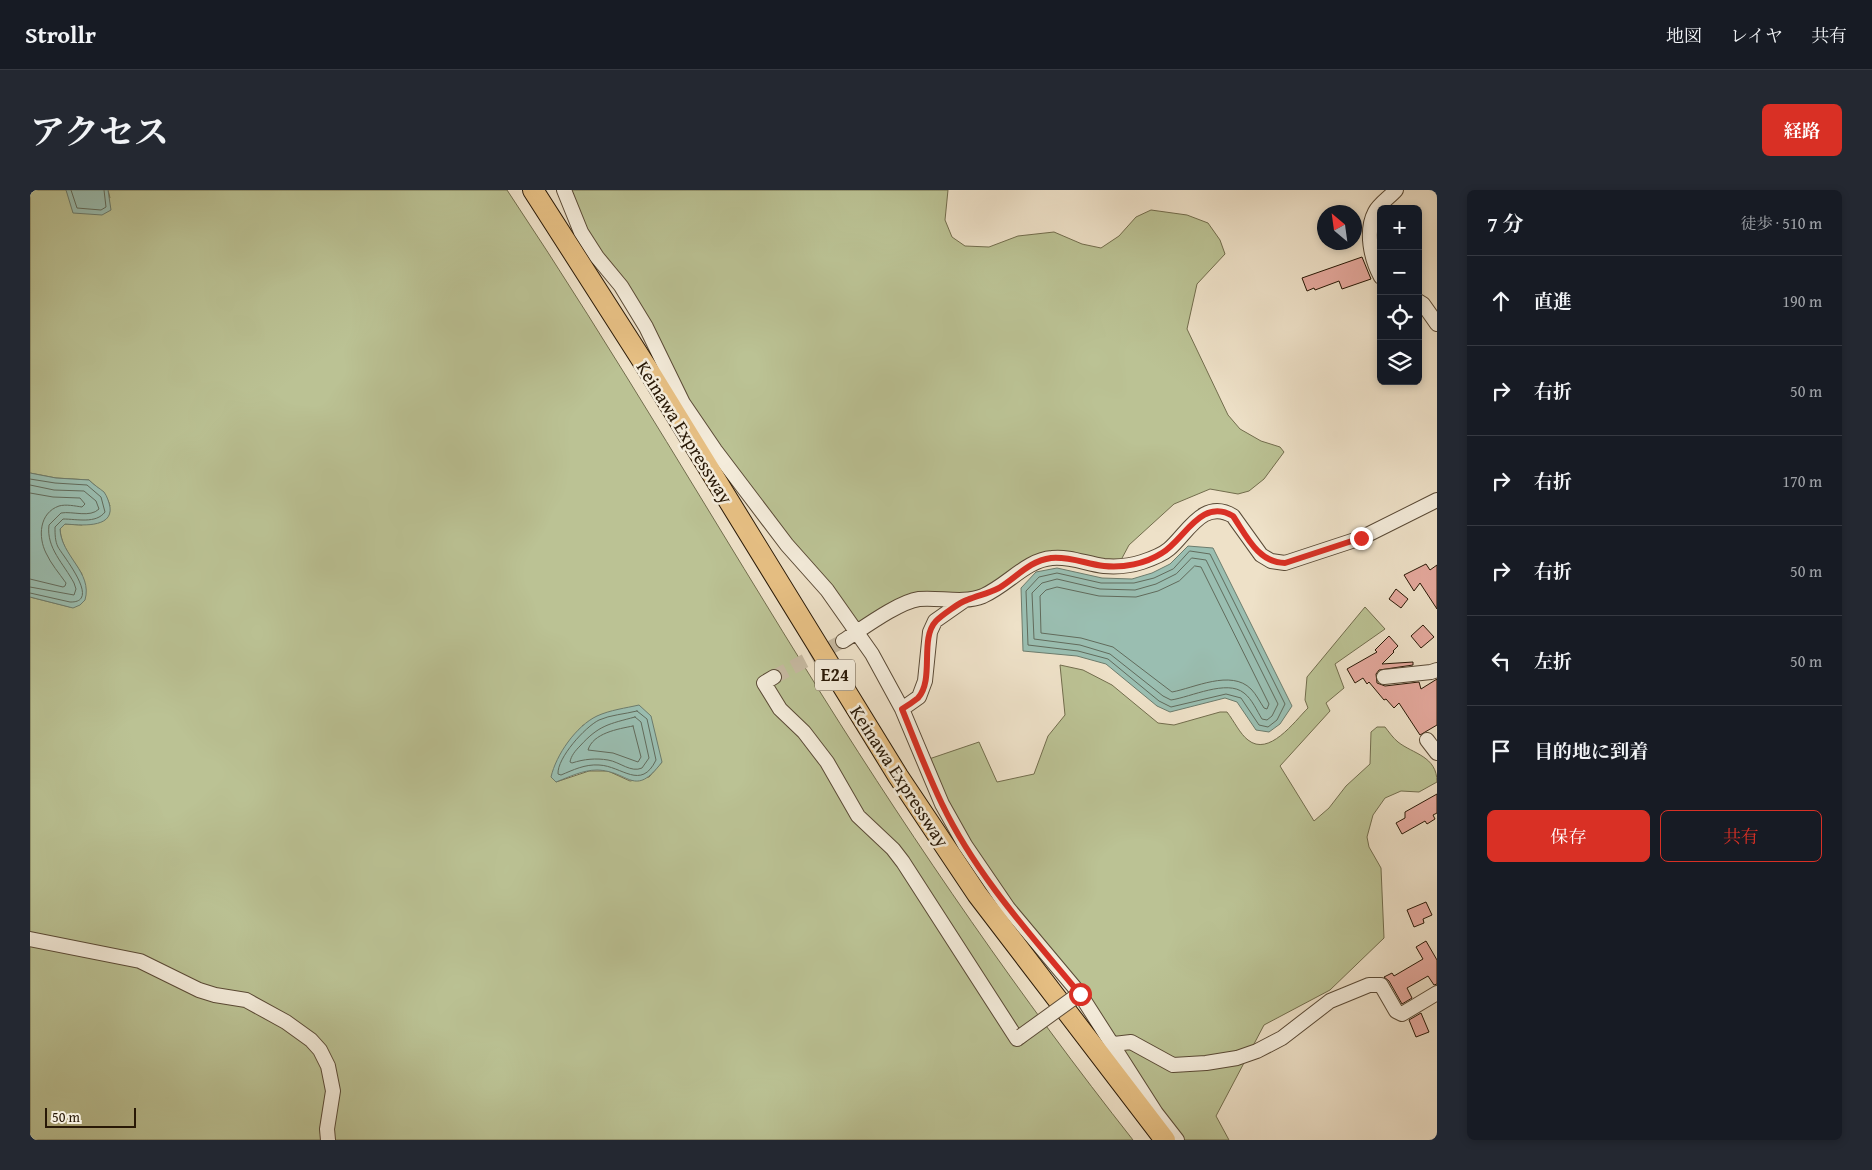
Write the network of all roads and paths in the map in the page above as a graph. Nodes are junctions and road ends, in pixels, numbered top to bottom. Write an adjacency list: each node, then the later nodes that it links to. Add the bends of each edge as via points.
1 (522, 190): 23 (highway, Keinawa Expressway / E24, via 570,261 903,796 1027,979)
2 (533, 190): 24 (highway, Keinawa Expressway / E24, via 647,368 898,776 977,894)
3 (564, 190): 10 (street, via 581,232 621,286 646,327 682,403 787,545 827,590)
4 (1396, 190): 5 (street, via 1376,210 1370,223 1370,247)
5 (1377, 266)
6 (1422, 303): 7 (street)
7 (1437, 324)
8 (1437, 500): 9 (street, via 1361,538 1285,563 1271,561 1261,555 1227,512 1208,513 1186,529 1169,549 1150,560 1104,566 1060,558 1043,559 1025,567 1000,587)
9 (965, 600): 10 (street, via 917,599 902,604); 15 (street, via 936,621 930,632 925,681 919,697)
10 (856, 633): 11 (street); 15 (street, via 872,654)
11 (843, 641)
12 (1437, 670): 14 (street)
13 (774, 677): 20 (street, bridge, via 764,683 780,709 804,732 827,762 858,816 893,848 1017,1039)
14 (1384, 677)
15 (902, 709): 20 (street, via 942,804 965,845 1008,908)
16 (1427, 740): 17 (street)
17 (1437, 753)
18 (30, 939): 22 (street, via 140,961 200,990 246,1000 286,1022 311,1040 328,1066 333,1091)
19 (1437, 993): 21 (street, via 1402,1014 1396,1011 1380,985 1369,984 1330,1001 1282,1038 1257,1051 1206,1063 1173,1065 1132,1042)
20 (1078, 995): 21 (street)
21 (1114, 1044): 25 (street, via 1156,1113)
22 (328, 1140)
23 (1150, 1140)
24 (1165, 1140)
25 (1177, 1140)

